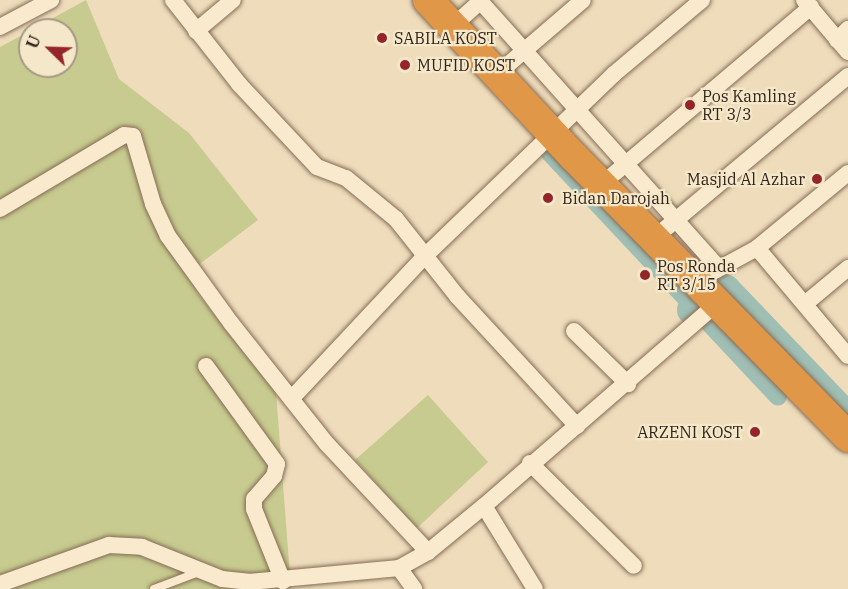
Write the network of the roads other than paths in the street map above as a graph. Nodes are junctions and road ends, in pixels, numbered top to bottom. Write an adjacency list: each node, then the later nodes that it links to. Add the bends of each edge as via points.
1 (51, 0): 10 (street)
2 (173, 0): 11 (street)
3 (233, 0): 11 (street)
4 (428, 0): 9 (highway)
5 (583, 0): 13 (street)
6 (702, 0): 17 (street)
7 (481, 1): 9 (street); 13 (street)
8 (807, 4): 12 (street); 19 (street)
9 (453, 26): 15 (highway)
10 (0, 27)
11 (196, 31): 26 (street, via 317,167 354,183 396,219)
12 (842, 34): 14 (street)
13 (524, 50): 15 (street); 17 (street)
14 (848, 52)
15 (497, 74): 18 (highway)
16 (848, 76): 23 (street)
17 (578, 109): 18 (street); 19 (street)
18 (554, 134): 21 (highway); 26 (street)
19 (626, 163): 21 (street); 23 (street)
20 (848, 173): 25 (street)
21 (602, 184): 24 (highway)
22 (0, 209): 34 (street, via 124,135 133,136 153,204 168,236)
23 (678, 219): 24 (street); 28 (street)
24 (653, 239): 28 (highway)
25 (757, 248): 28 (street); 29 (street)
26 (426, 255): 34 (street); 35 (street, via 451,289)
27 (848, 268): 29 (street)
28 (710, 293): 33 (street, via 689,329); 36 (highway)
29 (806, 303): 31 (street)
30 (573, 331): 33 (street)
31 (848, 356)
32 (207, 366): 43 (street, via 277,464 274,476 254,499)
33 (628, 384): 35 (street)
34 (292, 398): 39 (street, via 327,444)
35 (577, 426): 37 (street)
36 (848, 437)
37 (530, 464): 38 (street); 40 (street)
38 (484, 506): 39 (street); 47 (street)
39 (428, 552): 41 (street)
40 (634, 566)
41 (399, 568): 43 (street); 46 (street)
42 (200, 572): 43 (street, via 222,579); 44 (street, via 142,547 109,545); 45 (lane)
43 (284, 581)
44 (0, 584)
45 (154, 589)
46 (414, 589)
47 (535, 589)

